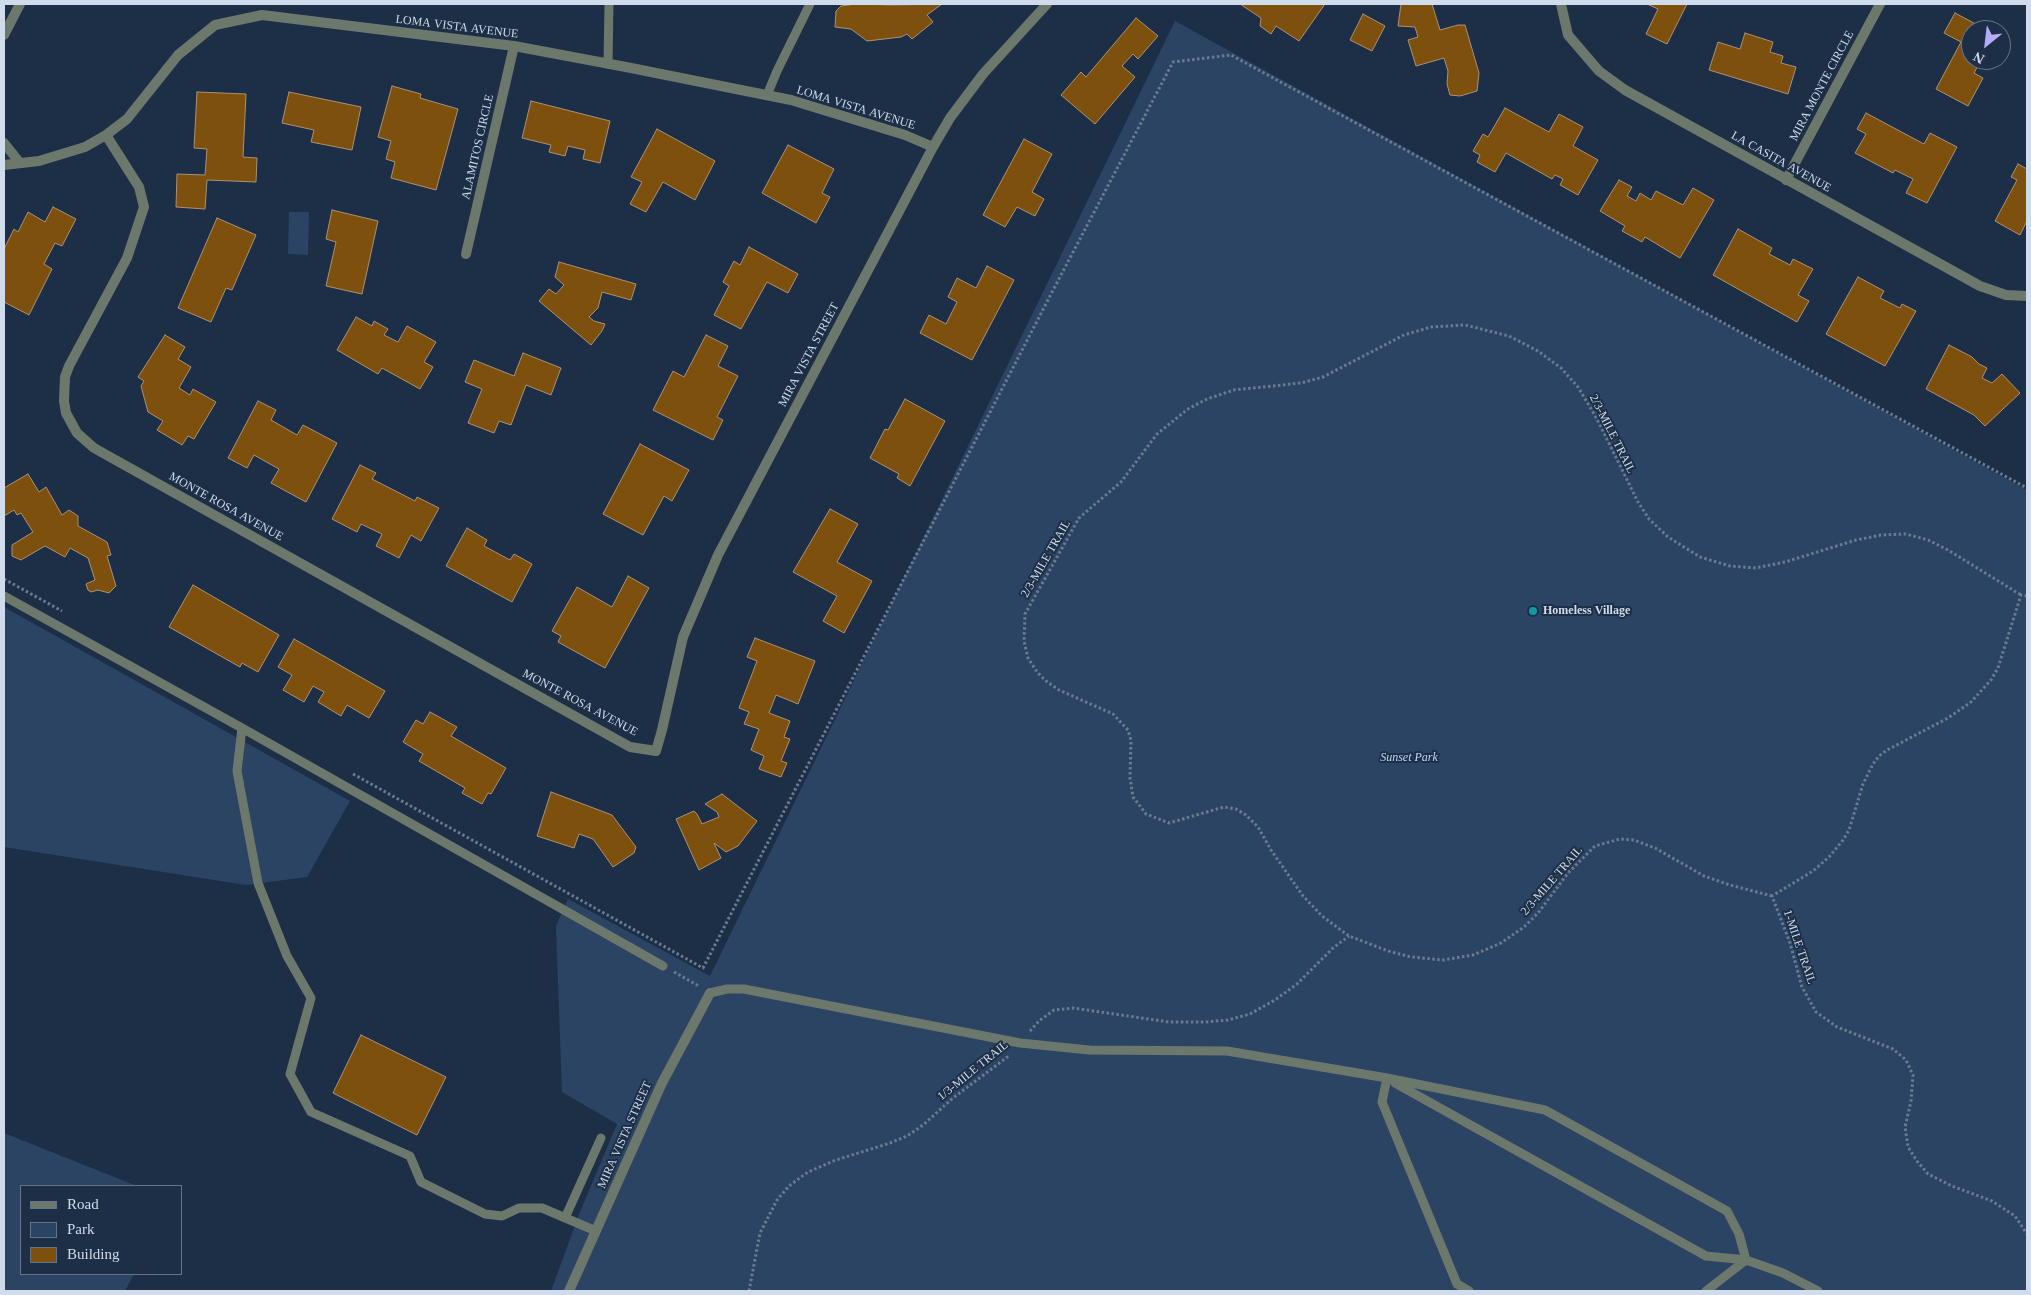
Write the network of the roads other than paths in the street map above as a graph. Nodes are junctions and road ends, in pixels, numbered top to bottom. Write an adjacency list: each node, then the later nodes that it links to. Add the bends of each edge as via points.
1 (20, 4): 7 (street)
2 (610, 4): 9 (lane)
3 (810, 4): 10 (lane)
4 (1047, 4): 13 (street, MIRA VISTA STREET, via 983,74)
5 (1561, 4): 16 (street, LA CASITA AVENUE, via 1568,35 1599,71 1625,90)
6 (1880, 4): 16 (street, MIRA MONTE CIRCLE)
7 (4, 35)
8 (514, 46): 9 (street, LOMA VISTA AVENUE); 11 (street, LOMA VISTA AVENUE, via 262,15 215,25 178,54 127,119); 17 (street, ALAMITOS CIRCLE)
9 (608, 64): 10 (street, LOMA VISTA AVENUE)
10 (767, 95): 13 (street, LOMA VISTA AVENUE, via 905,135)
11 (106, 135): 14 (street, LOMA VISTA AVENUE, via 85,147 39,161); 21 (street, MONTE ROSA AVENUE, via 140,187 144,206 127,258 65,377 66,413 77,433 94,448 630,747)
12 (4, 143): 14 (street)
13 (933, 147): 21 (street, MIRA VISTA STREET, via 715,561 683,637)
14 (20, 163): 15 (street, LOMA VISTA AVENUE)
15 (4, 164)
16 (1786, 180): 18 (street, LA CASITA AVENUE, via 1980,286 2006,295)
17 (466, 254)
18 (2027, 296)
19 (4, 596): 20 (lane)
20 (242, 728): 22 (lane); 26 (lane, via 237,771 258,884 287,956 311,998 290,1074 311,1112 410,1156 421,1182 485,1214 502,1216 519,1208 542,1208)
21 (656, 751)
22 (663, 966)
23 (710, 992): 24 (lane, via 744,989 1020,1043 1089,1050 1227,1051); 27 (street, MIRA VISTA STREET, via 662,1083)
24 (1387, 1078): 28 (lane, via 1706,1256); 28 (lane, via 1545,1110 1728,1211); 30 (lane, via 1382,1102 1456,1284)
25 (601, 1138): 26 (lane)
26 (565, 1218): 27 (lane)
27 (596, 1231): 29 (street, MIRA VISTA STREET)
28 (1746, 1260): 31 (lane); 32 (lane, via 1783,1273)
29 (569, 1291)
30 (1470, 1291)
31 (1706, 1291)
32 (1818, 1291)

